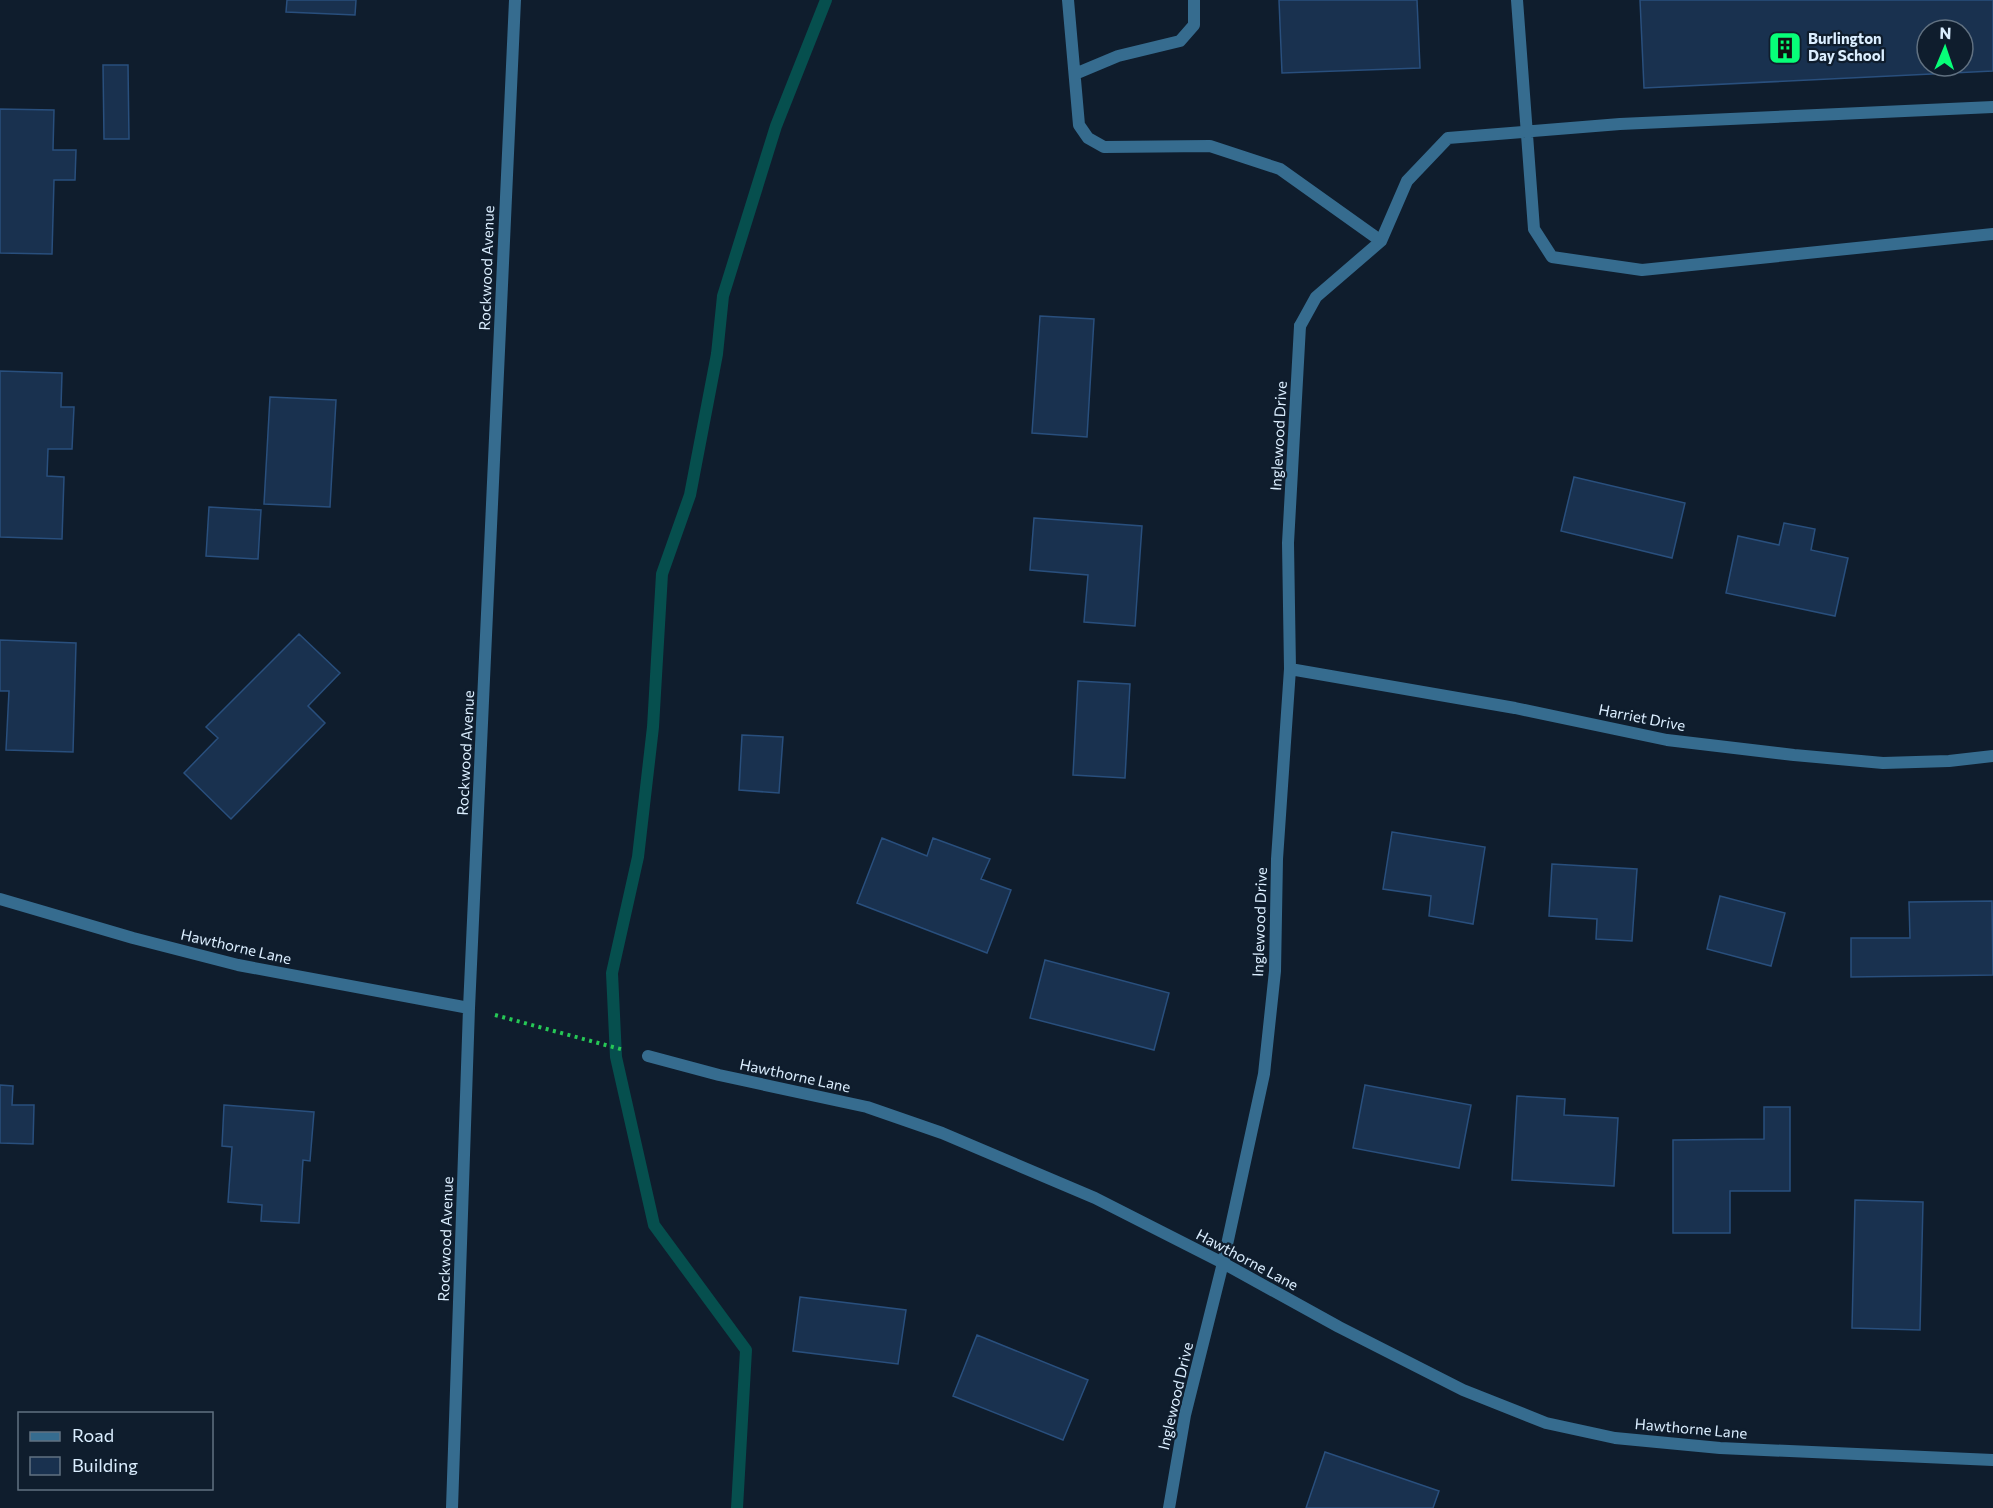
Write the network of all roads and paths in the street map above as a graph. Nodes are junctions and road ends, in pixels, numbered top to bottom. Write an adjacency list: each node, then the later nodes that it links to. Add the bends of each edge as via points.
1 (515, 0): 13 (street, Rockwood Avenue)
2 (1068, 0): 5 (street)
3 (1194, 0): 5 (street, via 1194,25 1180,41 1118,56)
4 (1517, 0): 7 (street)
5 (1075, 74): 9 (street, via 1079,125 1089,138 1104,147 1210,147 1280,170)
6 (1993, 107): 7 (street)
7 (1526, 131): 8 (street, via 1534,229 1552,256 1642,270); 9 (street, via 1448,138 1407,181)
8 (1993, 234)
9 (1381, 241): 10 (street, Inglewood Drive, via 1316,297 1300,326 1288,543)
10 (1290, 669): 11 (street, Harriet Drive, via 1678,741 1883,763); 16 (street, Inglewood Drive, via 1277,859 1275,970 1265,1062)
11 (1993, 756)
12 (0, 899): 13 (street, Hawthorne Lane, via 238,965)
13 (469, 1008): 18 (street, Rockwood Avenue)
14 (497, 1016): 15 (path)
15 (648, 1056): 16 (street, Hawthorne Lane, via 867,1107 942,1133 1095,1198)
16 (1223, 1263): 17 (street, Hawthorne Lane, via 1463,1390 1546,1423 1615,1438 1720,1448); 19 (street, Inglewood Drive, via 1185,1415)
17 (1993, 1460)
18 (452, 1508)
19 (1168, 1508)

